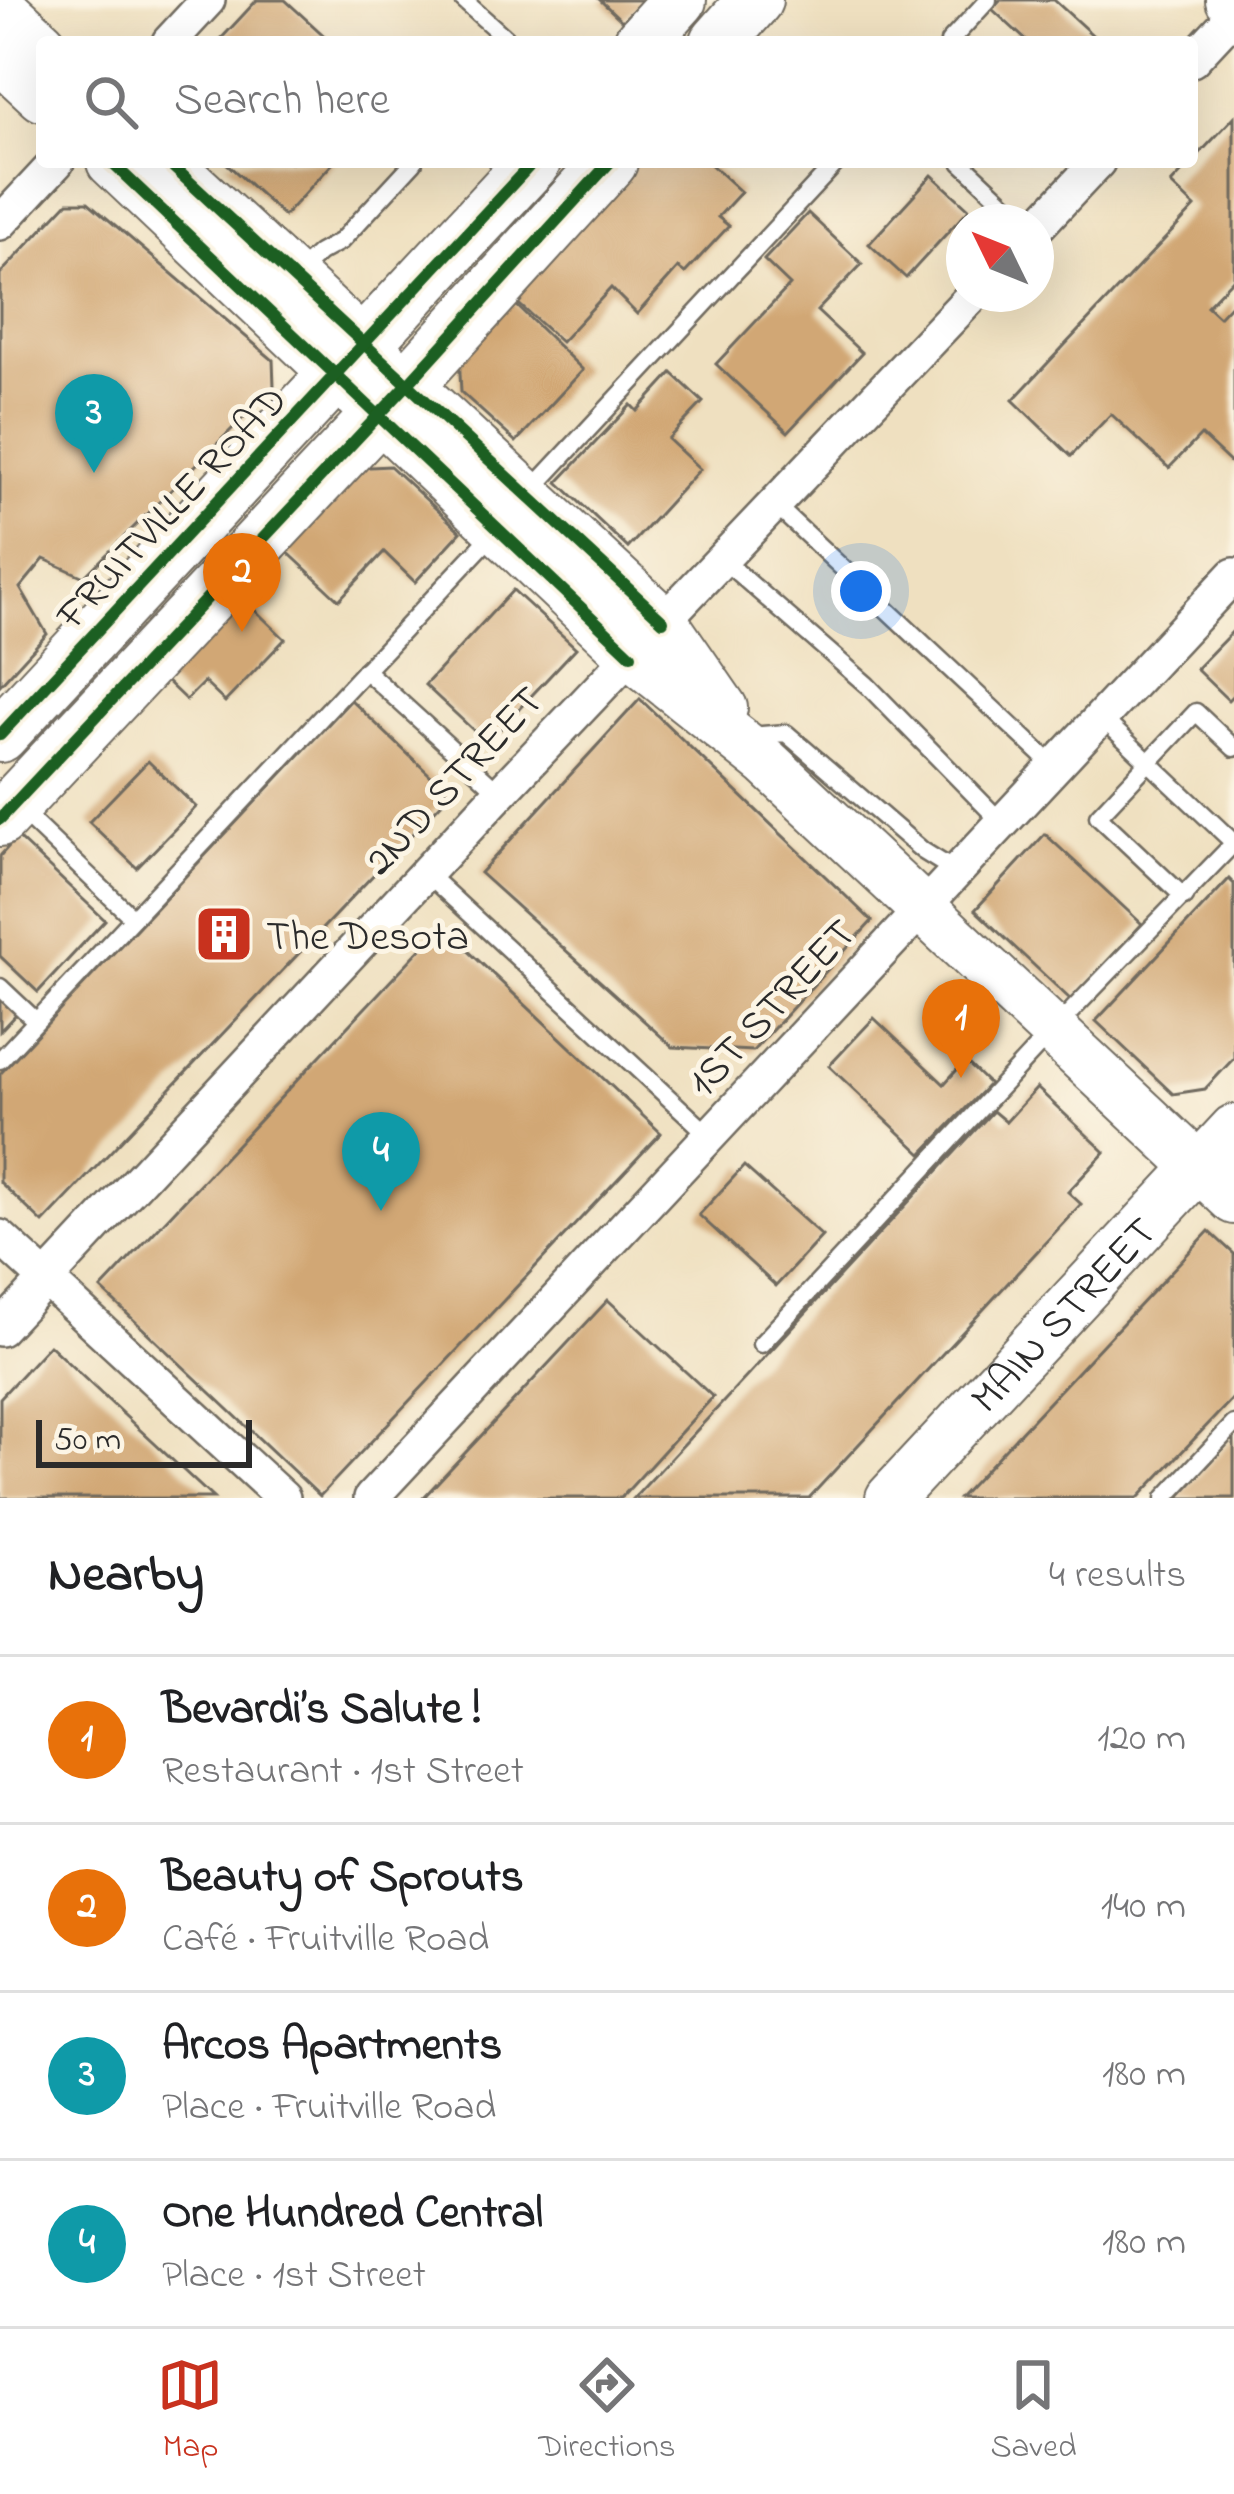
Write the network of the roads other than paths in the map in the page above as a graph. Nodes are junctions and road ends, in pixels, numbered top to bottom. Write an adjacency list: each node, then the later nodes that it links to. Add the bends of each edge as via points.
1 (208, 0): 8 (street)
2 (464, 0): 9 (lane)
3 (679, 0): 10 (main road)
4 (755, 0): 11 (main road)
5 (988, 0): 12 (lane)
6 (0, 5): 14 (street)
7 (1234, 15): 13 (street)
8 (175, 36)
9 (503, 36)
10 (646, 36)
11 (723, 36)
12 (955, 36)
13 (1198, 54)
14 (23, 72)
15 (51, 168): 26 (street)
16 (118, 168): 29 (street)
17 (174, 168): 27 (street)
18 (408, 168): 27 (lane, via 341,241)
19 (528, 168): 29 (main road, FRUITVILLE ROAD)
20 (605, 168): 30 (main road)
21 (831, 168): 32 (lane)
22 (967, 168): 24 (lane)
23 (1087, 168): 25 (street)
24 (1005, 204)
25 (1054, 207)
26 (0, 223)
27 (292, 278): 29 (street)
28 (957, 312): 31 (street, 2ND STREET)
29 (351, 361): 30 (street); 38 (main road, FRUITVILLE ROAD)
30 (393, 401): 32 (street); 44 (main road)
31 (774, 504): 33 (street, 2ND STREET); 42 (lane)
32 (512, 512): 35 (street); 36 (lane)
33 (722, 559): 35 (street, 2ND STREET); 45 (lane, via 867,685)
34 (1234, 575): 37 (street, 1ST STREET)
35 (647, 638): 40 (street); 43 (street, 2ND STREET)
36 (365, 670): 43 (lane); 51 (lane)
37 (1101, 717): 41 (lane); 42 (street, 1ST STREET)
38 (0, 735)
39 (1234, 748): 41 (lane, via 1196,712)
40 (756, 750): 47 (lane, via 786,733); 50 (street)
41 (1148, 763): 46 (lane); 49 (lane, via 1098,816)
42 (1055, 767): 45 (street, 1ST STREET)
43 (500, 793): 48 (street, 2ND STREET)
44 (7, 811): 51 (lane)
45 (1002, 823): 47 (street, 1ST STREET)
46 (1234, 843): 49 (lane)
47 (957, 872): 50 (street, 1ST STREET)
48 (426, 873): 57 (lane); 61 (street, 2ND STREET)
49 (1184, 897): 54 (lane)
50 (920, 908): 54 (street); 57 (street, 1ST STREET)
51 (134, 918): 53 (lane)
52 (0, 987): 53 (lane)
53 (37, 1022): 55 (lane)
54 (1054, 1029): 58 (street); 63 (lane)
55 (0, 1060)
56 (1234, 1129): 58 (street, MAIN STREET)
57 (710, 1136): 66 (street, 1ST STREET)
58 (1198, 1167): 59 (street); 67 (street, MAIN STREET)
59 (1234, 1200)
60 (0, 1237): 61 (street)
61 (46, 1281): 62 (street, 2ND STREET); 65 (street)
62 (0, 1329)
63 (761, 1344)
64 (1234, 1424): 68 (lane)
65 (283, 1498)
66 (371, 1498)
67 (890, 1498)
68 (1165, 1498)

